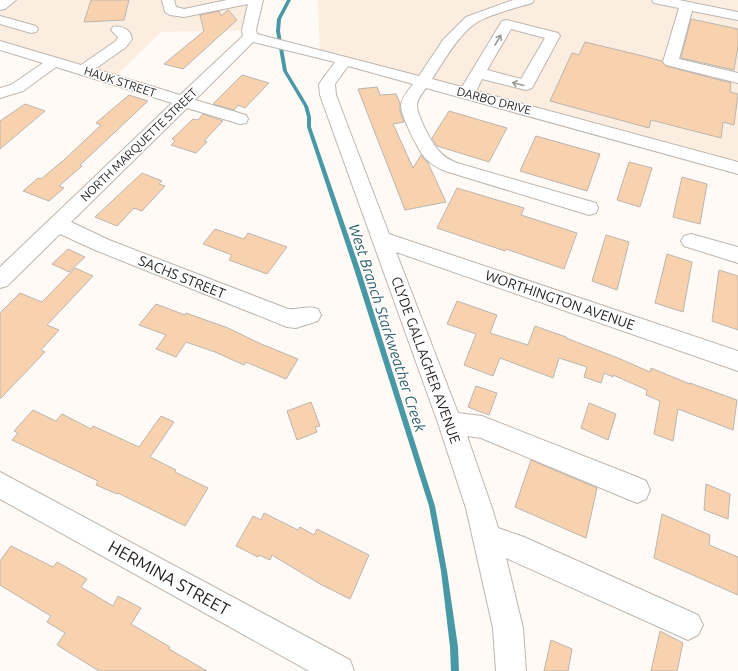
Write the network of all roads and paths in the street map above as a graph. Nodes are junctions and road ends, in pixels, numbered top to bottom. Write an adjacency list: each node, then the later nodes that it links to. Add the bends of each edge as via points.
1 (9, 0): 7 (street)
2 (256, 0): 13 (street, via 249,30)
3 (527, 0): 20 (street, via 471,20 448,43)
4 (661, 0): 8 (street)
5 (229, 2): 6 (street)
6 (184, 5)
7 (0, 6)
8 (686, 6): 9 (street); 19 (street, via 671,62)
9 (738, 16)
10 (0, 20): 11 (street, via 15,24)
11 (30, 22)
12 (118, 30): 17 (street, via 125,36 121,44)
13 (250, 37): 15 (street, DARBO DRIVE); 23 (street, NORTH MARQUETTE STREET)
14 (0, 45): 16 (street, HAUK STREET)
15 (344, 60): 20 (street, DARBO DRIVE); 28 (street, CLYDE GALLAGHER AVENUE, via 328,82 328,95)
16 (55, 61): 17 (street, HAUK STREET); 21 (street, via 17,88)
17 (84, 70): 23 (street, HAUK STREET)
18 (478, 73): 18 (street, one-way to 18, via 507,24 553,36 526,86); 22 (street)
19 (738, 78)
20 (424, 82): 22 (street, DARBO DRIVE); 26 (street, via 410,100 409,106 413,120 431,154 440,162)
21 (0, 93)
22 (467, 93): 25 (street, DARBO DRIVE)
23 (183, 102): 24 (street, HAUK STREET); 27 (street, NORTH MARQUETTE STREET)
24 (240, 119)
25 (738, 168)
26 (589, 208)
27 (57, 224): 31 (street, NORTH MARQUETTE STREET); 32 (street, SACHS STREET, via 102,245 287,318 296,319)
28 (382, 239): 33 (street, WORTHINGTON AVENUE); 34 (street, CLYDE GALLAGHER AVENUE)
29 (691, 241): 30 (street)
30 (738, 254)
31 (0, 280)
32 (310, 315)
33 (738, 361)
34 (450, 423): 36 (street, via 482,427); 37 (street, CLYDE GALLAGHER AVENUE)
35 (0, 485): 39 (street, HERMINA STREET)
36 (637, 490)
37 (487, 538): 38 (street); 40 (street, CLYDE GALLAGHER AVENUE, via 508,628)
38 (688, 624)
39 (338, 671)
40 (511, 671)

